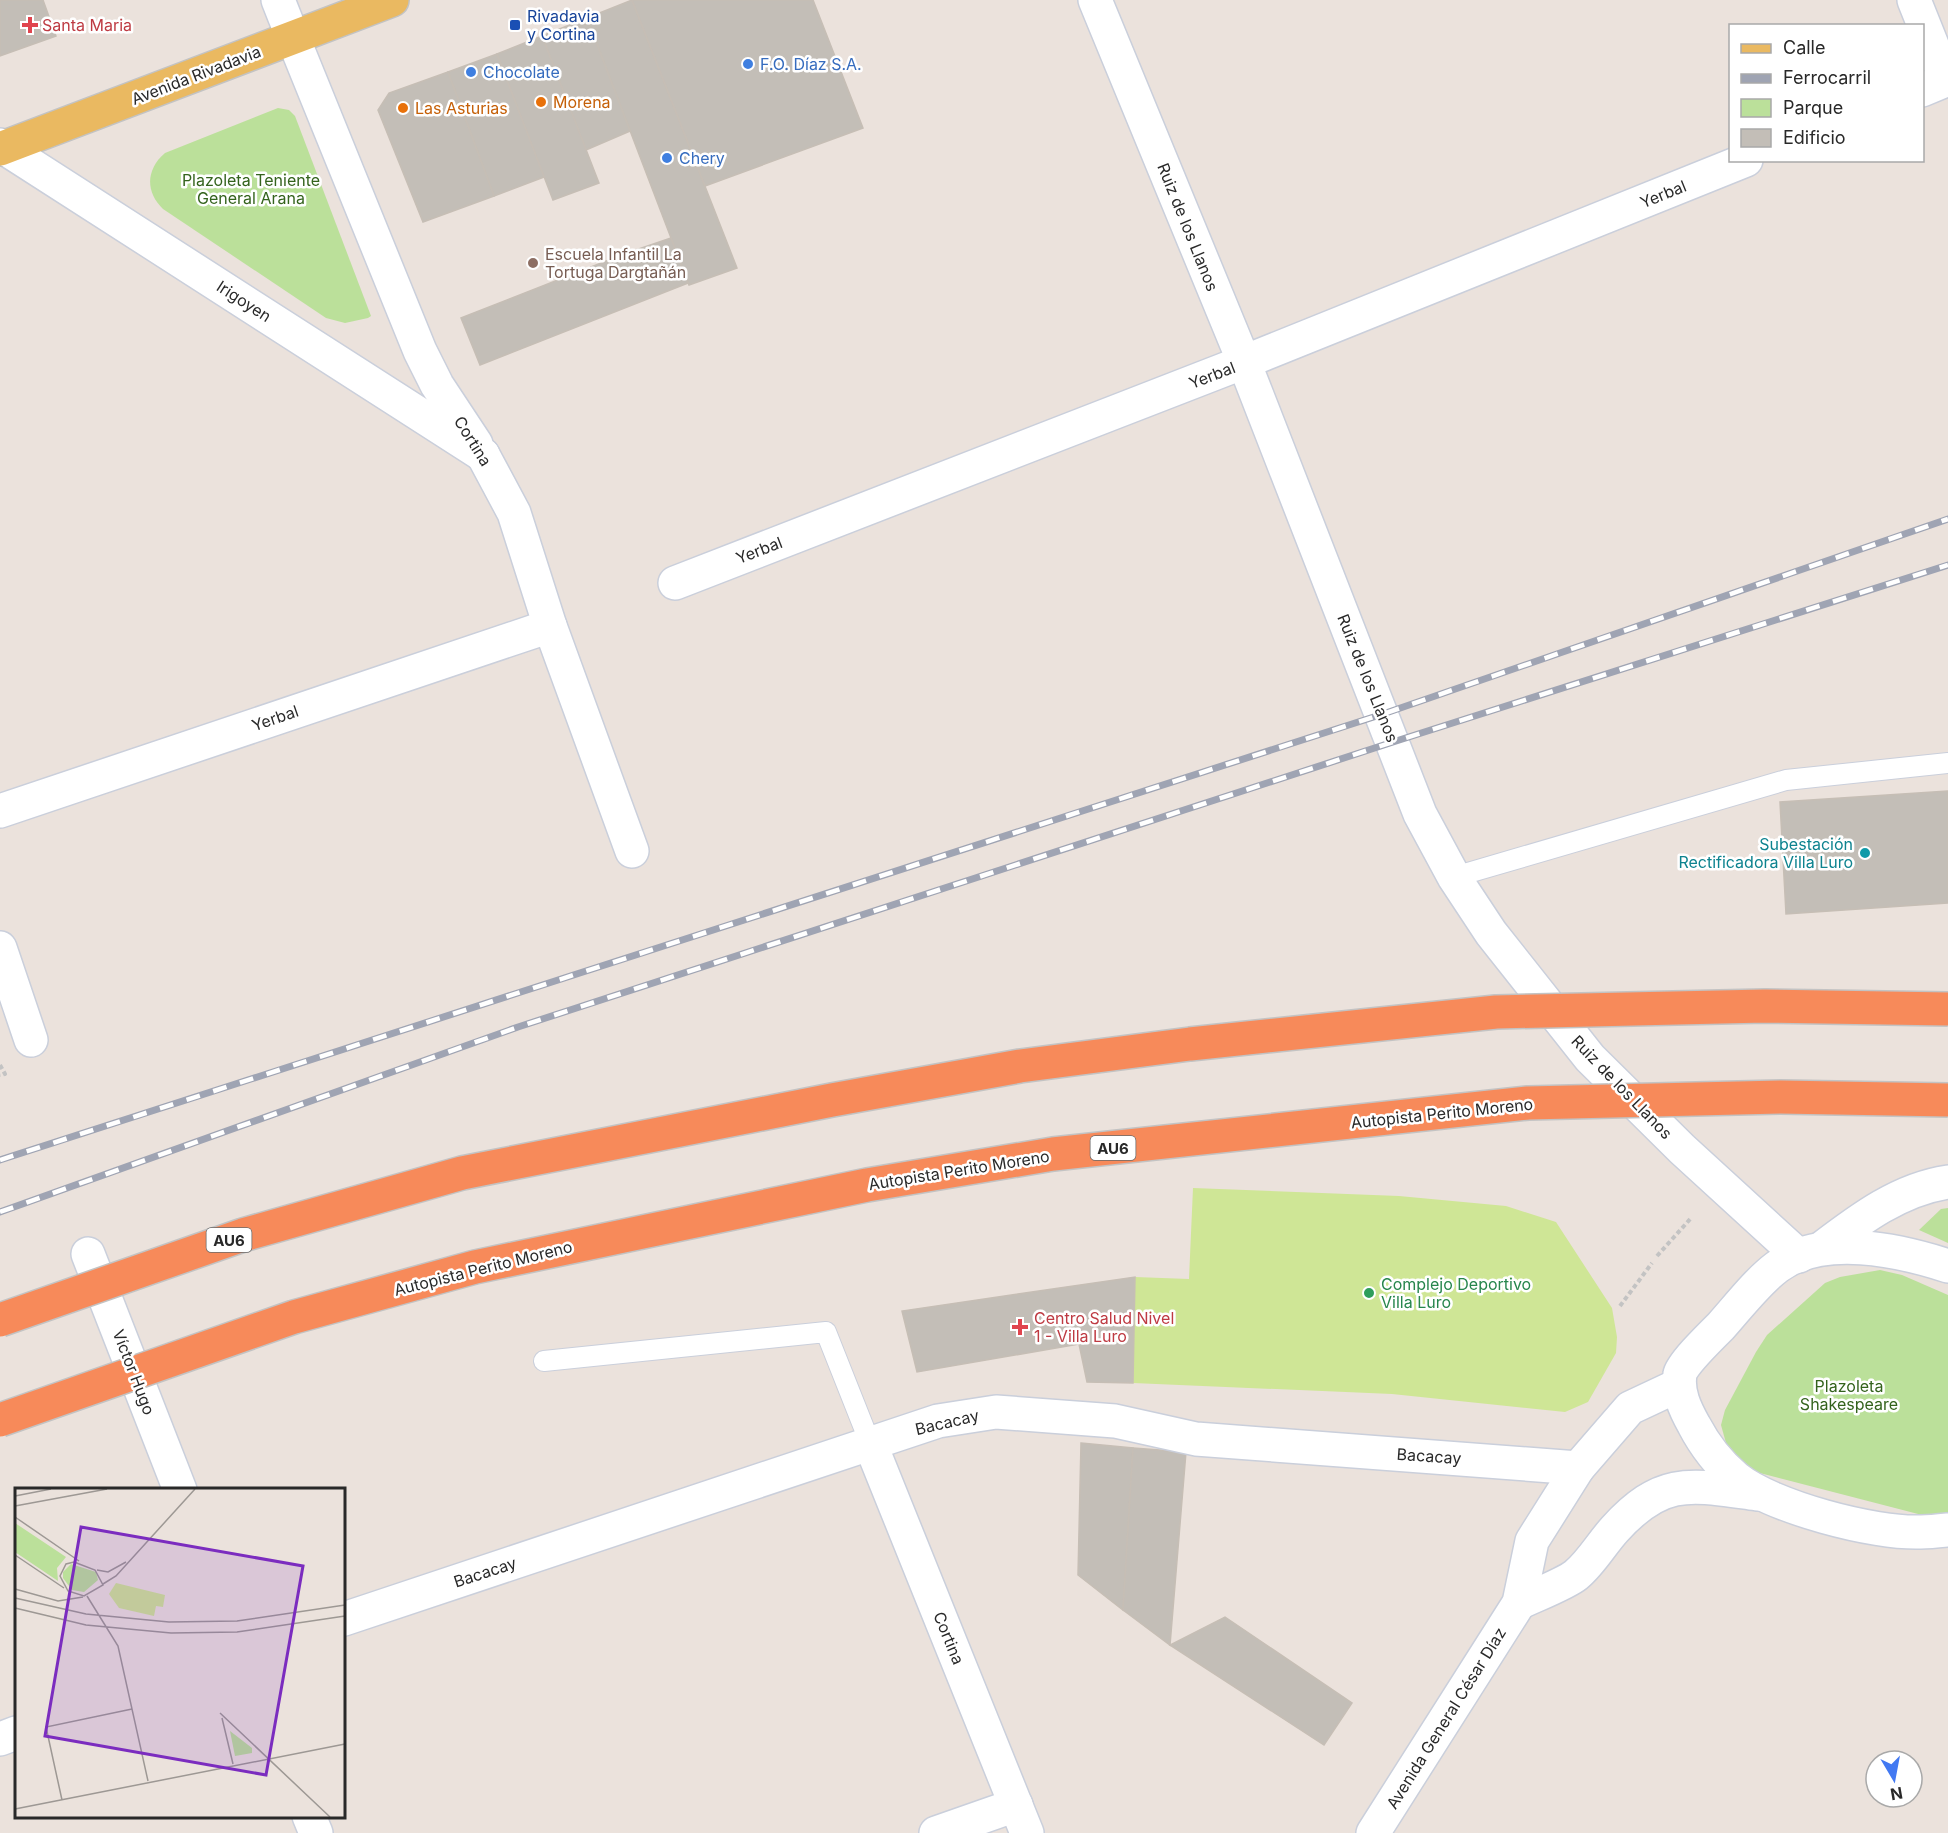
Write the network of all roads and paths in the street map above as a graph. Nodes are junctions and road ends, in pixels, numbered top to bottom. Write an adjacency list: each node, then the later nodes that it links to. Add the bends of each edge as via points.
1 (278, 0): 7 (street, Cortina)
2 (392, 0): 7 (main road, Avenida Rivadavia)
3 (1095, 0): 12 (street, Ruiz de los Llanos)
4 (1914, 0): 5 (street)
5 (1922, 24)
6 (1924, 31): 8 (street)
7 (293, 38): 9 (main road, Avenida Rivadavia); 11 (street, Cortina)
8 (1941, 84)
9 (1, 147): 13 (street, Irigoyen)
10 (1741, 162): 12 (street, Yerbal)
11 (420, 351): 13 (street, via 411,376 400,383); 14 (street, Cortina, via 437,385)
12 (1244, 362): 15 (street, Yerbal); 20 (street, Ruiz de los Llanos, via 1420,814)
13 (374, 385): 14 (street, Irigoyen)
14 (483, 455): 16 (street, Cortina, via 513,513)
15 (675, 583)
16 (550, 626): 18 (street, Yerbal); 19 (street, Cortina)
17 (1948, 763): 20 (lane, via 1786,780)
18 (0, 811)
19 (632, 851)
20 (1454, 877): 29 (street, Ruiz de los Llanos, via 1491,933 1590,1058 1682,1149)
21 (0, 948): 23 (street)
22 (1948, 1010): 35 (highway, AU6, bridge, via 1766,1006 1496,1012 1020,1066 462,1173 243,1235)
23 (31, 1040)
24 (0, 1065): 25 (path, via 5,1074)
25 (0, 1076)
26 (1948, 1100): 38 (highway, Autopista Perito Moreno / AU6, bridge, via 1781,1097 1528,1103 1053,1154 867,1185 475,1266 294,1317)
27 (1948, 1182): 29 (street, via 1888,1202)
28 (1692, 1217): 31 (path)
29 (1811, 1252): 33 (street, via 1873,1249); 37 (street, via 1778,1266 1680,1371)
30 (88, 1254): 41 (street, Víctor Hugo)
31 (1657, 1256)
32 (1652, 1263): 34 (path)
33 (1948, 1266)
34 (1620, 1306)
35 (0, 1320)
36 (544, 1361): 39 (lane, via 826,1332)
37 (1679, 1385): 40 (street, Avenida General César Díaz, via 1630,1408); 42 (street, via 1683,1405 1714,1457 1737,1479)
38 (0, 1420)
39 (870, 1443): 40 (street, Bacacay, via 938,1421 996,1412 1115,1421 1196,1439); 47 (street, Bacacay); 51 (street, Cortina)
40 (1578, 1468): 46 (street, Avenida General César Díaz, via 1532,1541)
41 (179, 1488)
42 (1764, 1495): 43 (street); 46 (street, via 1702,1486 1676,1487 1656,1495 1632,1511 1576,1575)
43 (1880, 1529): 44 (street, via 1920,1533); 45 (street)
44 (1948, 1530)
45 (1948, 1551)
46 (1519, 1603): 54 (street, Avenida General César Díaz)
47 (345, 1619)
48 (15, 1733): 49 (street)
49 (0, 1739)
50 (310, 1818): 52 (street)
51 (1022, 1819): 53 (street)
52 (316, 1833)
53 (936, 1833)
54 (1373, 1833)

